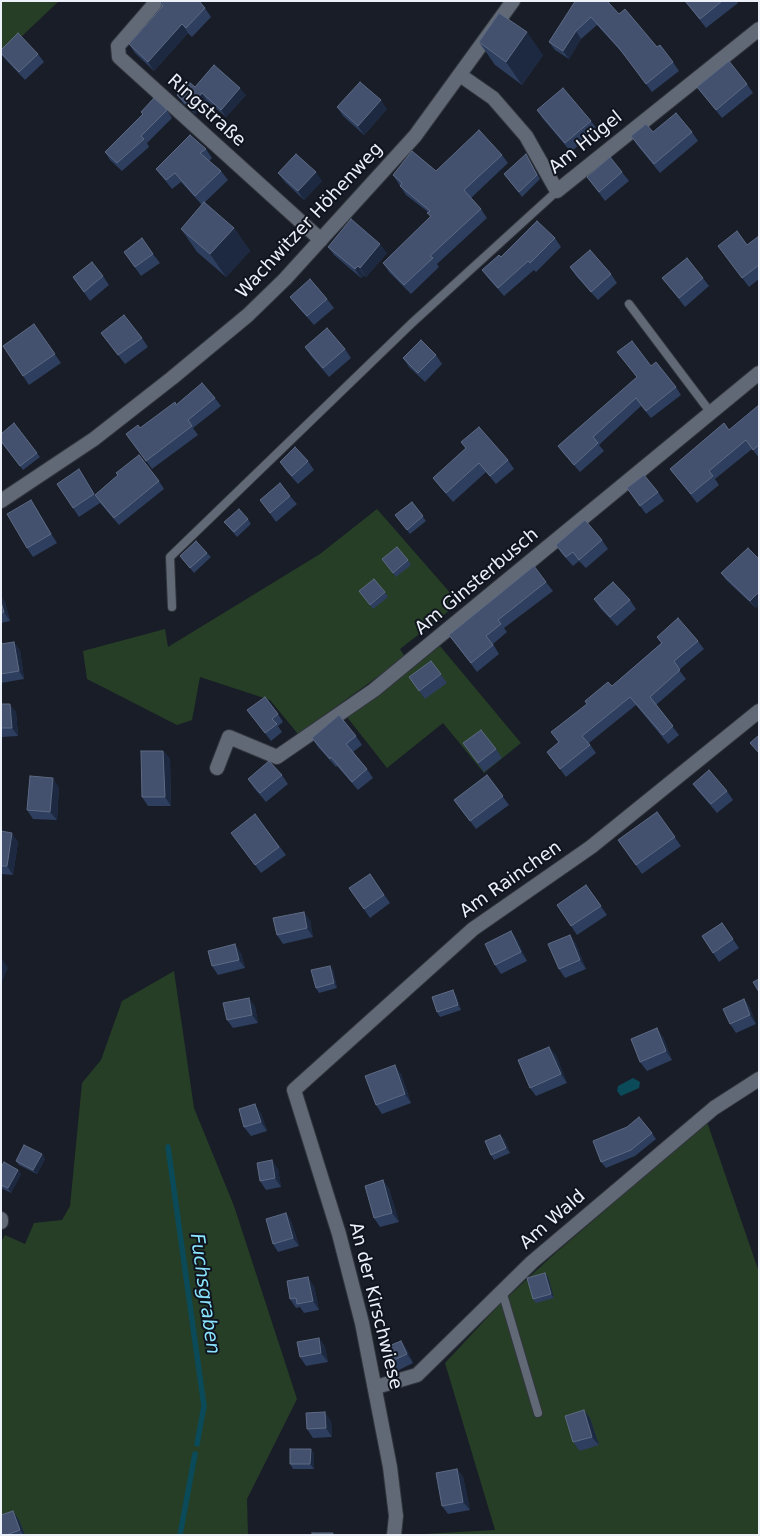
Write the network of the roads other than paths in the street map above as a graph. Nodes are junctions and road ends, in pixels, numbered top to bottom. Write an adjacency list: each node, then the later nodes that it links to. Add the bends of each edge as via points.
1 (156, 1): 6 (street, Ringstraße, via 118,46 119,57)
2 (513, 1): 4 (street, Wachwitzer Höhenweg)
3 (759, 29): 5 (street, Am Hügel)
4 (460, 75): 5 (street, Am Hügel, via 493,98 526,136); 6 (street, Wachwitzer Höhenweg, via 415,136)
5 (557, 191): 11 (lane, via 412,323 170,557)
6 (321, 240): 10 (street, Wachwitzer Höhenweg, via 248,315 172,378 94,439)
7 (629, 304): 9 (lane)
8 (759, 373): 9 (street, Am Ginsterbusch)
9 (711, 413): 13 (street, Am Ginsterbusch, via 374,690 276,757 229,737)
10 (1, 501)
11 (172, 607)
12 (759, 711): 15 (street, Am Rainchen, via 591,847 473,929)
13 (217, 768)
14 (759, 1080): 16 (street, Am Wald, via 714,1108)
15 (294, 1090): 17 (street, An der Kirschwiese, via 339,1234)
16 (502, 1291): 17 (street, Am Wald, via 417,1375); 18 (lane)
17 (376, 1388): 19 (street, An der Kirschwiese, via 392,1477 396,1516)
18 (538, 1413)
19 (394, 1535)

